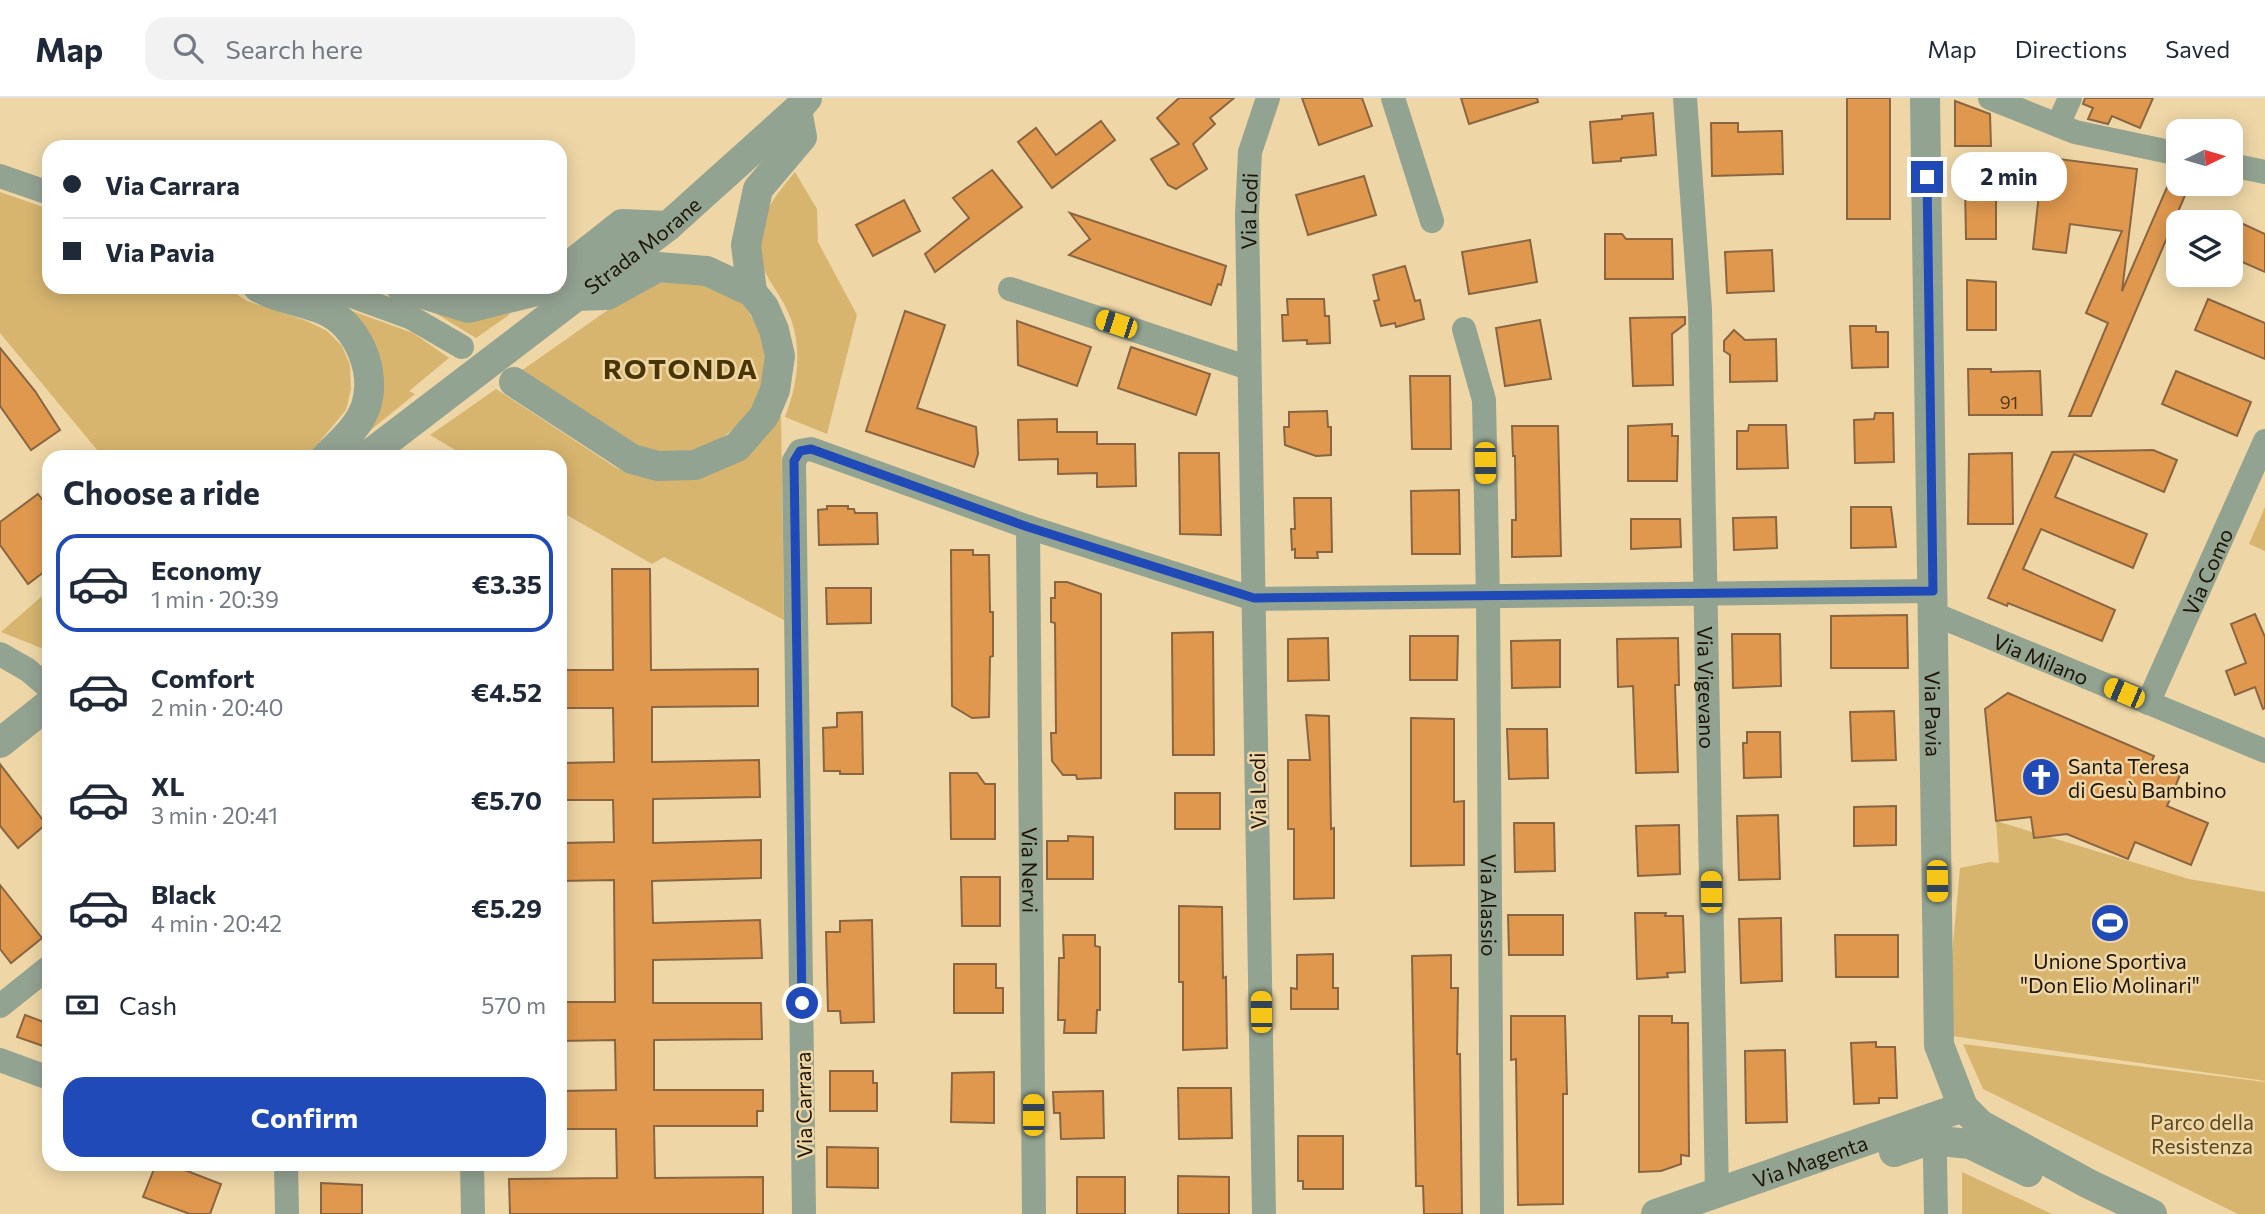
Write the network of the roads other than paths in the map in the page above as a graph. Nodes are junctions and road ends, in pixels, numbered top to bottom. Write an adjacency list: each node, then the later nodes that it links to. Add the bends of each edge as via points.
1 (1268, 98): 25 (street, Via Lodi, via 1250,152)
2 (1393, 98): 14 (street)
3 (1685, 98): 31 (street, Via Vigevano, via 1700,309)
4 (1926, 98): 34 (street, Via Pavia)
5 (1990, 98): 8 (street)
6 (2070, 98): 8 (street)
7 (802, 104): 15 (street, Strada Morane, via 668,226); 17 (street, via 802,137 758,189 746,245)
8 (2058, 125): 9 (street)
9 (2166, 151)
10 (2244, 168): 11 (street)
11 (2265, 172)
12 (0, 177): 13 (street)
13 (42, 191)
14 (1432, 221)
15 (567, 284): 17 (street, via 607,295 658,267 707,271)
16 (1010, 289): 25 (street)
17 (752, 292): 26 (street, via 774,330 780,356 775,390 764,416 737,447 695,465 658,466 632,459)
18 (278, 294): 28 (street, via 326,311 349,328 362,349 368,381 366,406 354,429)
19 (346, 294): 24 (street, via 412,318)
20 (423, 294): 21 (street, via 468,308)
21 (525, 294)
22 (555, 294): 29 (street, Strada Morane)
23 (1464, 328): 32 (street, Via Alassio, via 1484,400)
24 (462, 347)
25 (1249, 368): 33 (street, Via Lodi)
26 (514, 382)
27 (2265, 441): 37 (street, Via Como)
28 (333, 450)
29 (374, 450)
30 (1028, 527): 33 (street); 54 (street, Via Carrara, via 811,449 800,451 794,461); 55 (street, Via Nervi)
31 (1705, 594): 32 (street); 34 (street); 51 (street, Via Vigevano)
32 (1488, 596): 33 (street); 57 (street, Via Alassio)
33 (1254, 598): 56 (street, Via Lodi)
34 (1934, 603): 37 (street, Via Milano); 45 (street, Via Pavia, via 1938,1045)
35 (0, 654): 36 (street)
36 (42, 682)
37 (2148, 702): 40 (street, Via Milano)
38 (42, 710): 39 (street)
39 (0, 743)
40 (2265, 751)
41 (42, 973): 42 (street)
42 (0, 1006)
43 (0, 1060): 44 (street)
44 (42, 1076)
45 (1963, 1107): 46 (street, Via Magenta); 50 (street, Via Pavia, via 1981,1125)
46 (1822, 1157): 50 (street, via 1842,1168 1929,1140 1970,1144 2057,1187); 51 (street, Via Magenta)
47 (1935, 1158): 59 (street)
48 (284, 1171): 52 (street)
49 (472, 1171): 53 (street)
50 (2088, 1184): 60 (street, Via Pavia)
51 (1717, 1193): 58 (street, Via Magenta)
52 (287, 1214)
53 (473, 1214)
54 (804, 1214)
55 (1034, 1214)
56 (1264, 1214)
57 (1492, 1214)
58 (1656, 1214)
59 (1937, 1214)
60 (2152, 1214)

